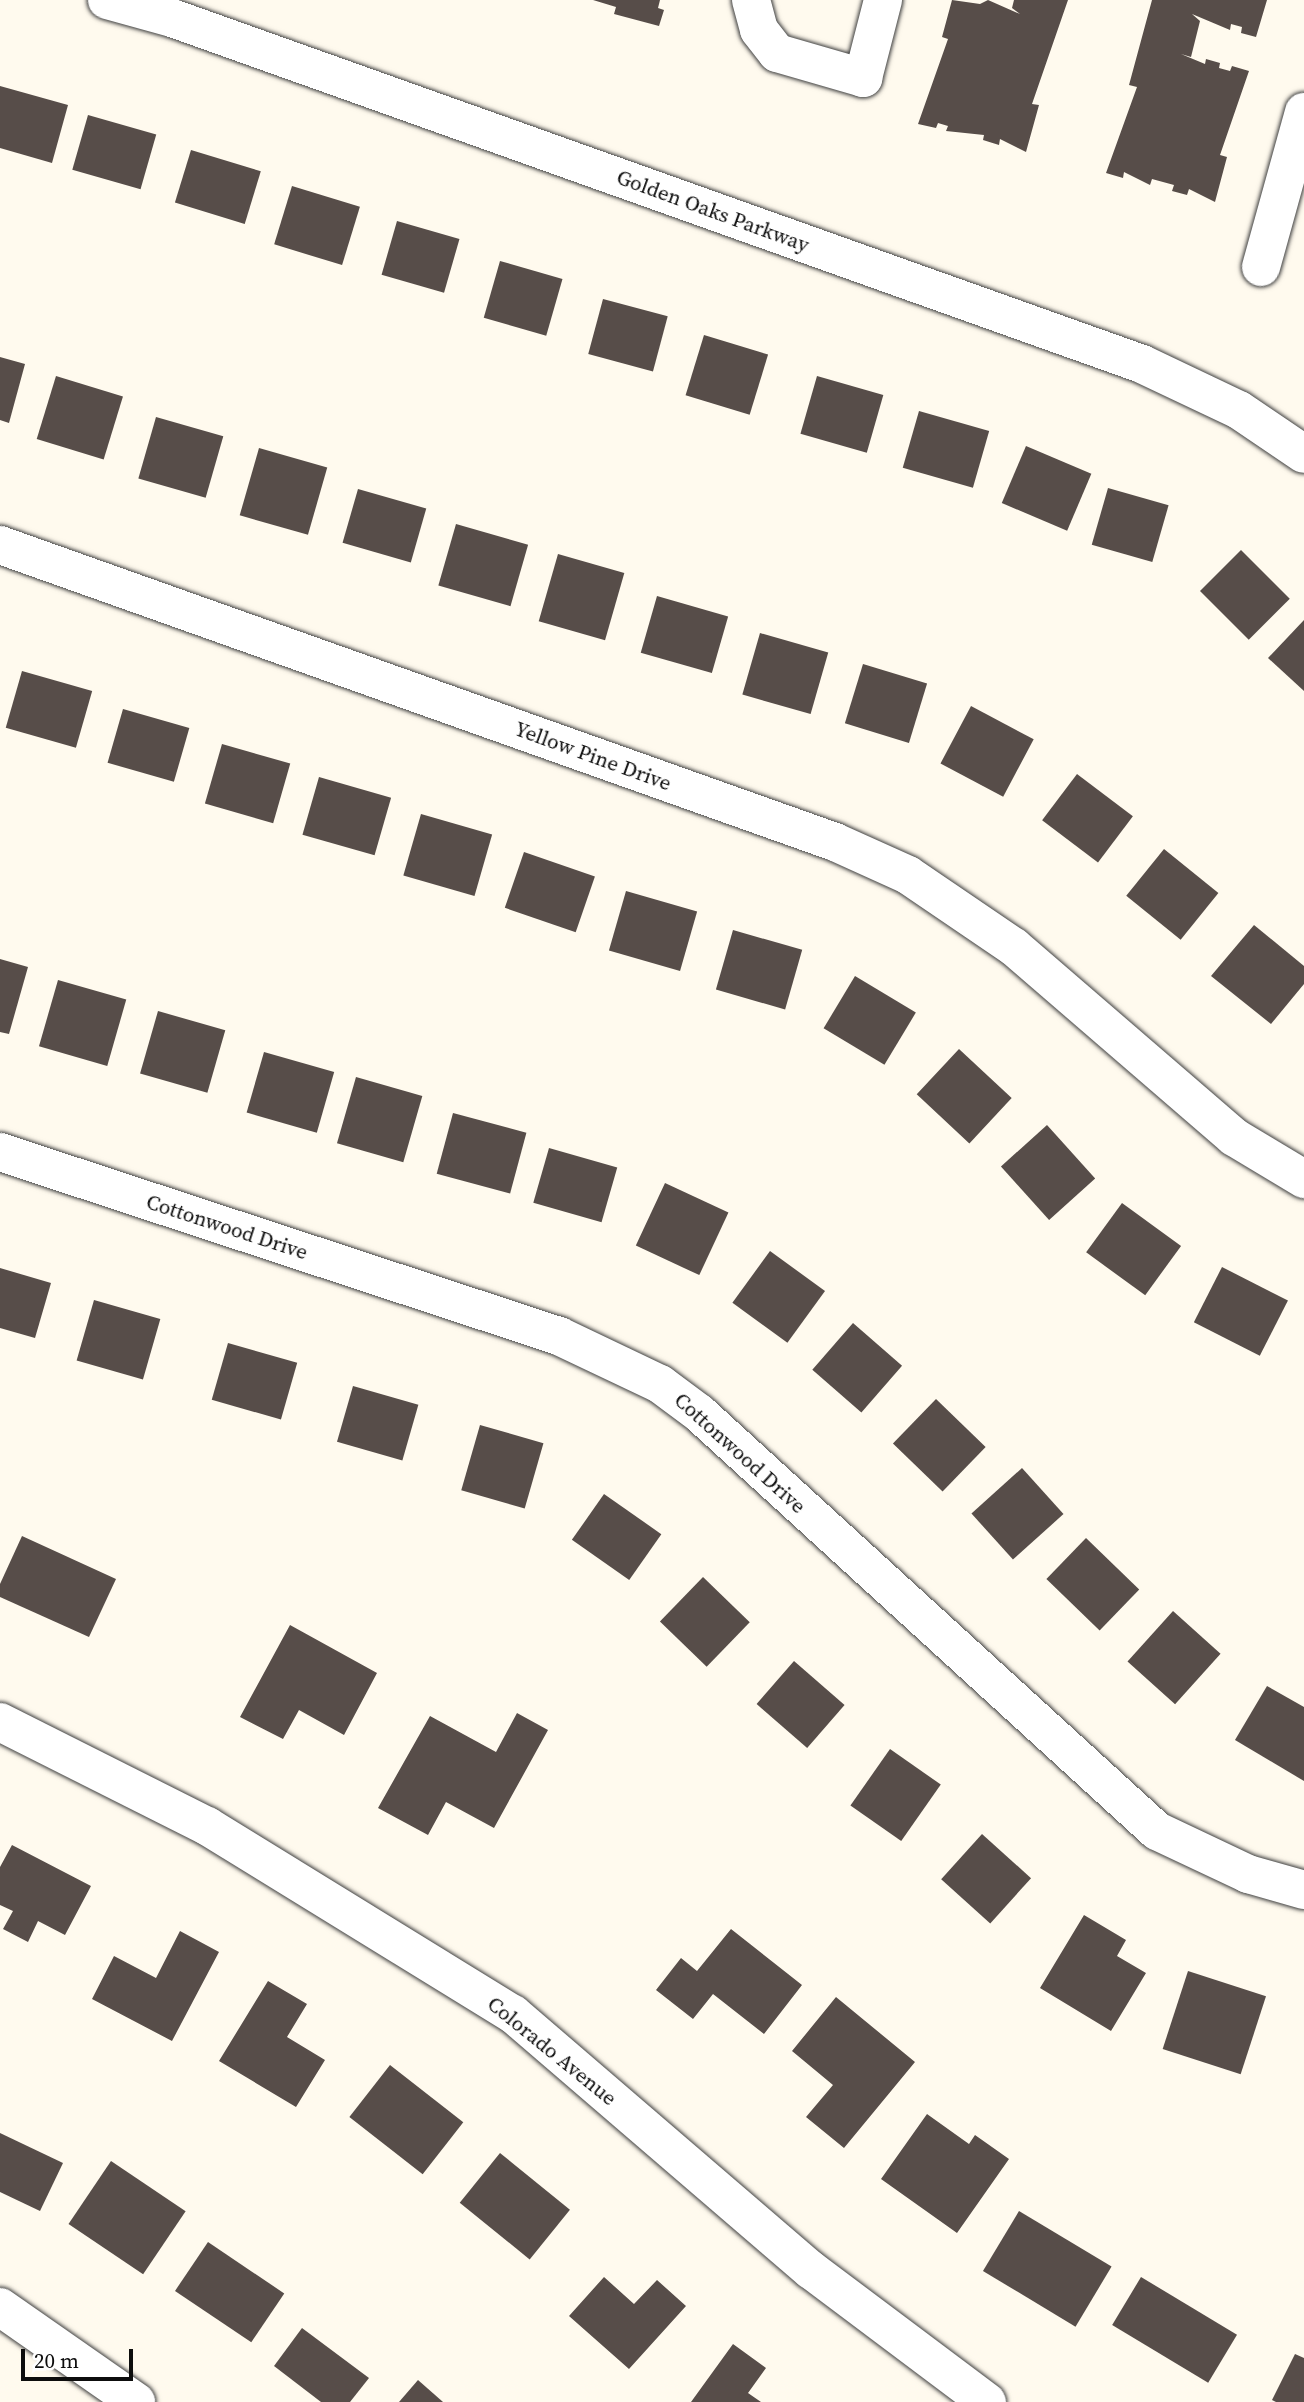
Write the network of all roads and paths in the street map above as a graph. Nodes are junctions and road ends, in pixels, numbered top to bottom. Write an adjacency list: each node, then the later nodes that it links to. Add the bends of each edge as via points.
1 (107, 0): 6 (street, Golden Oaks Parkway, via 172,18 1142,364 1239,410)
2 (751, 0): 3 (street, via 759,30 777,52 863,78)
3 (883, 0)
4 (1304, 112): 5 (street)
5 (1261, 267)
6 (1304, 454)
7 (0, 545): 9 (street, Yellow Pine Drive, via 847,847 965,909 1234,1137)
8 (0, 1152): 11 (street, Cottonwood Drive, via 559,1336 660,1384 699,1413 1157,1831 1248,1874)
9 (1304, 1179)
10 (0, 1722): 14 (street, Colorado Avenue, via 207,1826 513,2014 811,2270)
11 (1304, 1890)
12 (0, 2307): 13 (street)
13 (136, 2402)
14 (987, 2402)

